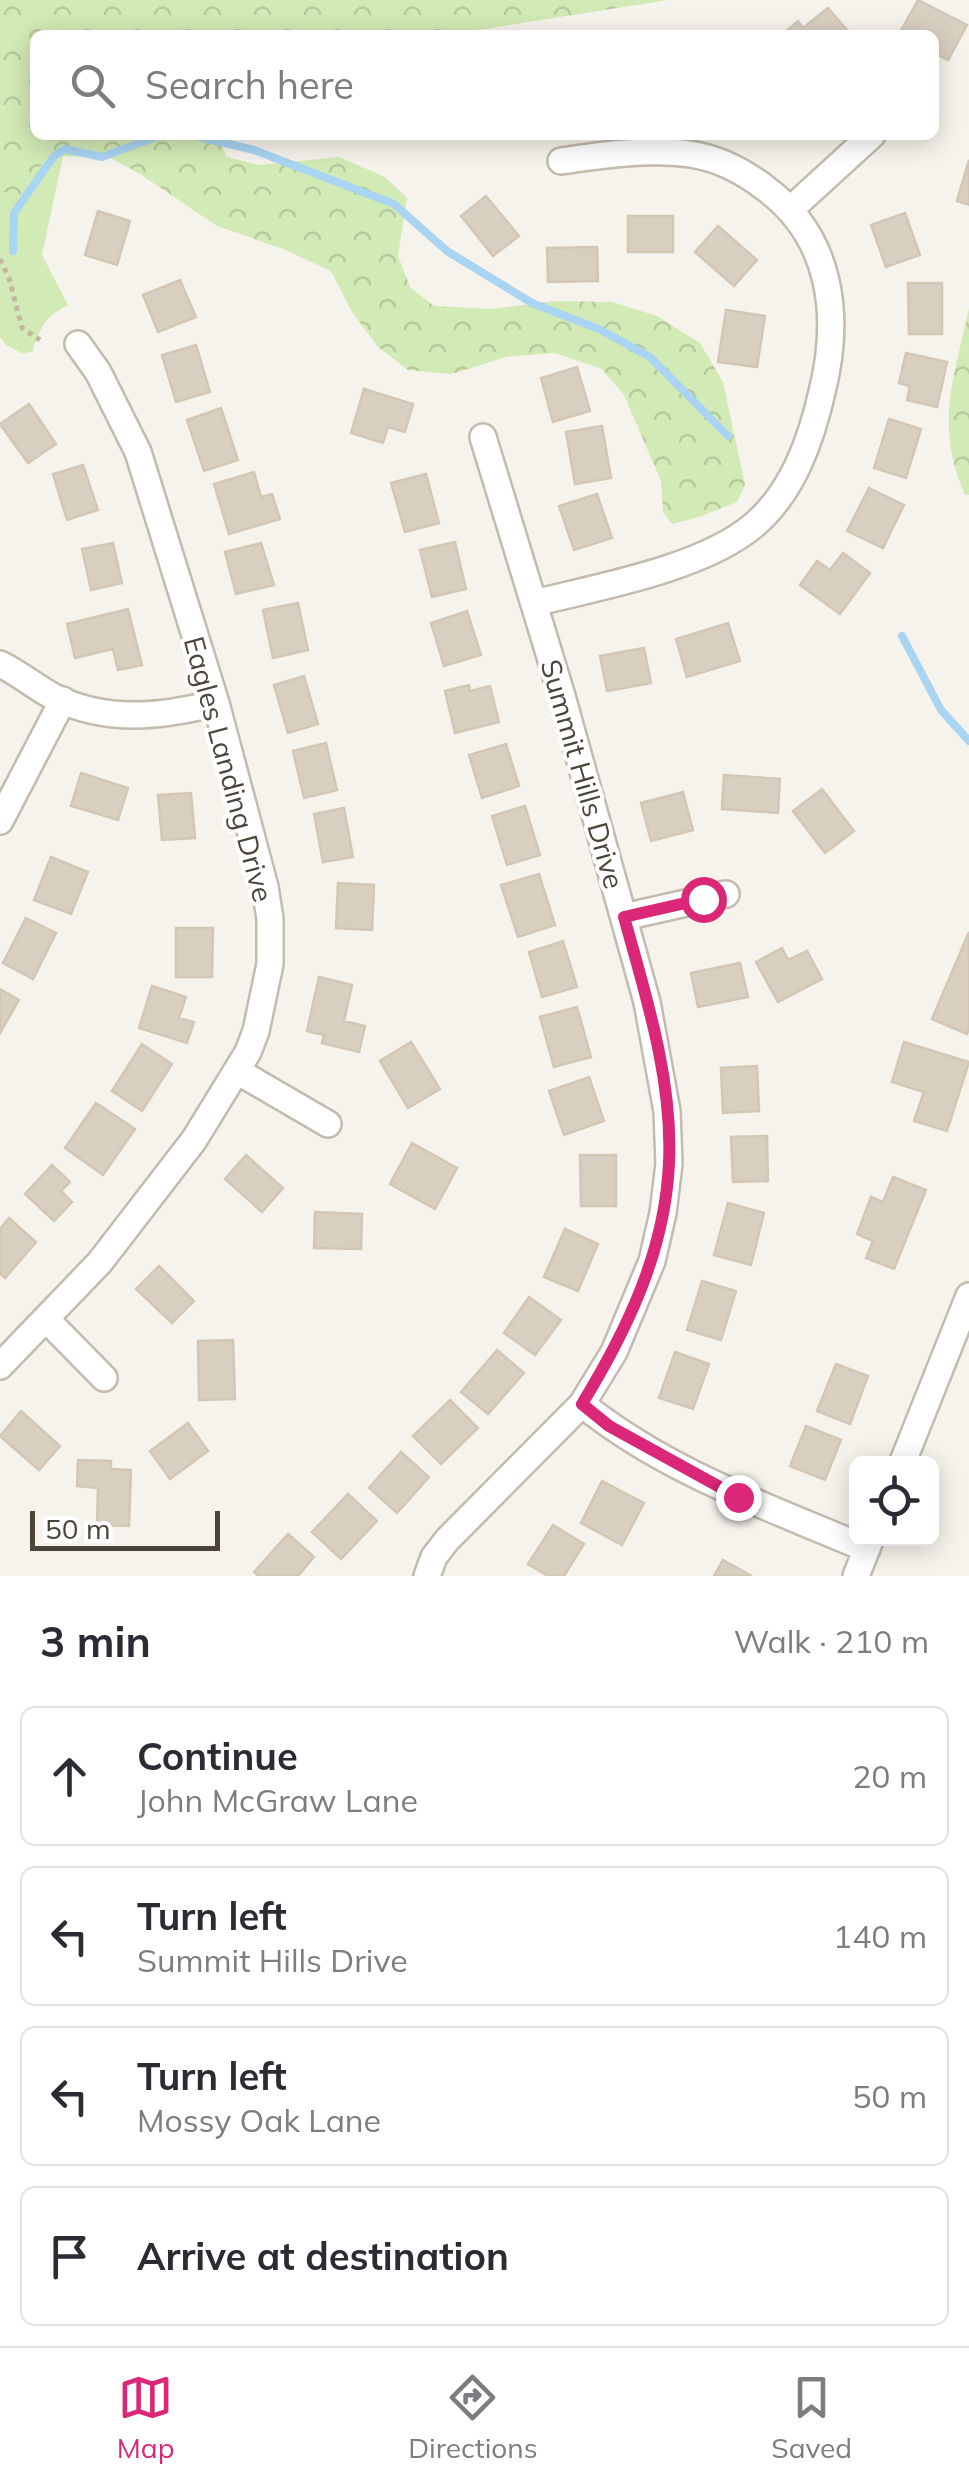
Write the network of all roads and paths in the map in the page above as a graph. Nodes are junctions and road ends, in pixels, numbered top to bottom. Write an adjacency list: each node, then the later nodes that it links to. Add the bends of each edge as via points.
1 (867, 140): 3 (street)
2 (561, 161): 3 (street, via 692,154 750,176)
3 (791, 210): 8 (street, via 818,250 832,330 816,417 790,481 757,523 724,546)
4 (0, 259): 5 (path, via 22,328)
5 (40, 340)
6 (78, 344): 11 (street, Eagles Landing Drive, via 128,427)
7 (483, 437): 8 (street, Summit Hills Drive)
8 (534, 603): 14 (street, Summit Hills Drive)
9 (0, 664): 10 (street)
10 (64, 700): 11 (street, via 126,716); 12 (street)
11 (216, 702): 15 (street, Eagles Landing Drive, via 270,919 262,1004)
12 (0, 821)
13 (726, 894): 14 (street)
14 (624, 917): 21 (street, Summit Hills Drive, via 661,1068 669,1164 657,1238 635,1307)
15 (237, 1071): 16 (street); 18 (street, Eagles Landing Drive, via 152,1198)
16 (328, 1124)
17 (969, 1296): 22 (street)
18 (47, 1320): 19 (street, Eagles Landing Drive); 20 (street)
19 (0, 1366)
20 (104, 1378)
21 (582, 1404): 23 (street, via 609,1426 738,1497); 25 (street, Summit Hills Drive, via 448,1540)
22 (905, 1456)
23 (849, 1537)
24 (868, 1546): 26 (street)
25 (427, 1576)
26 (856, 1576)

